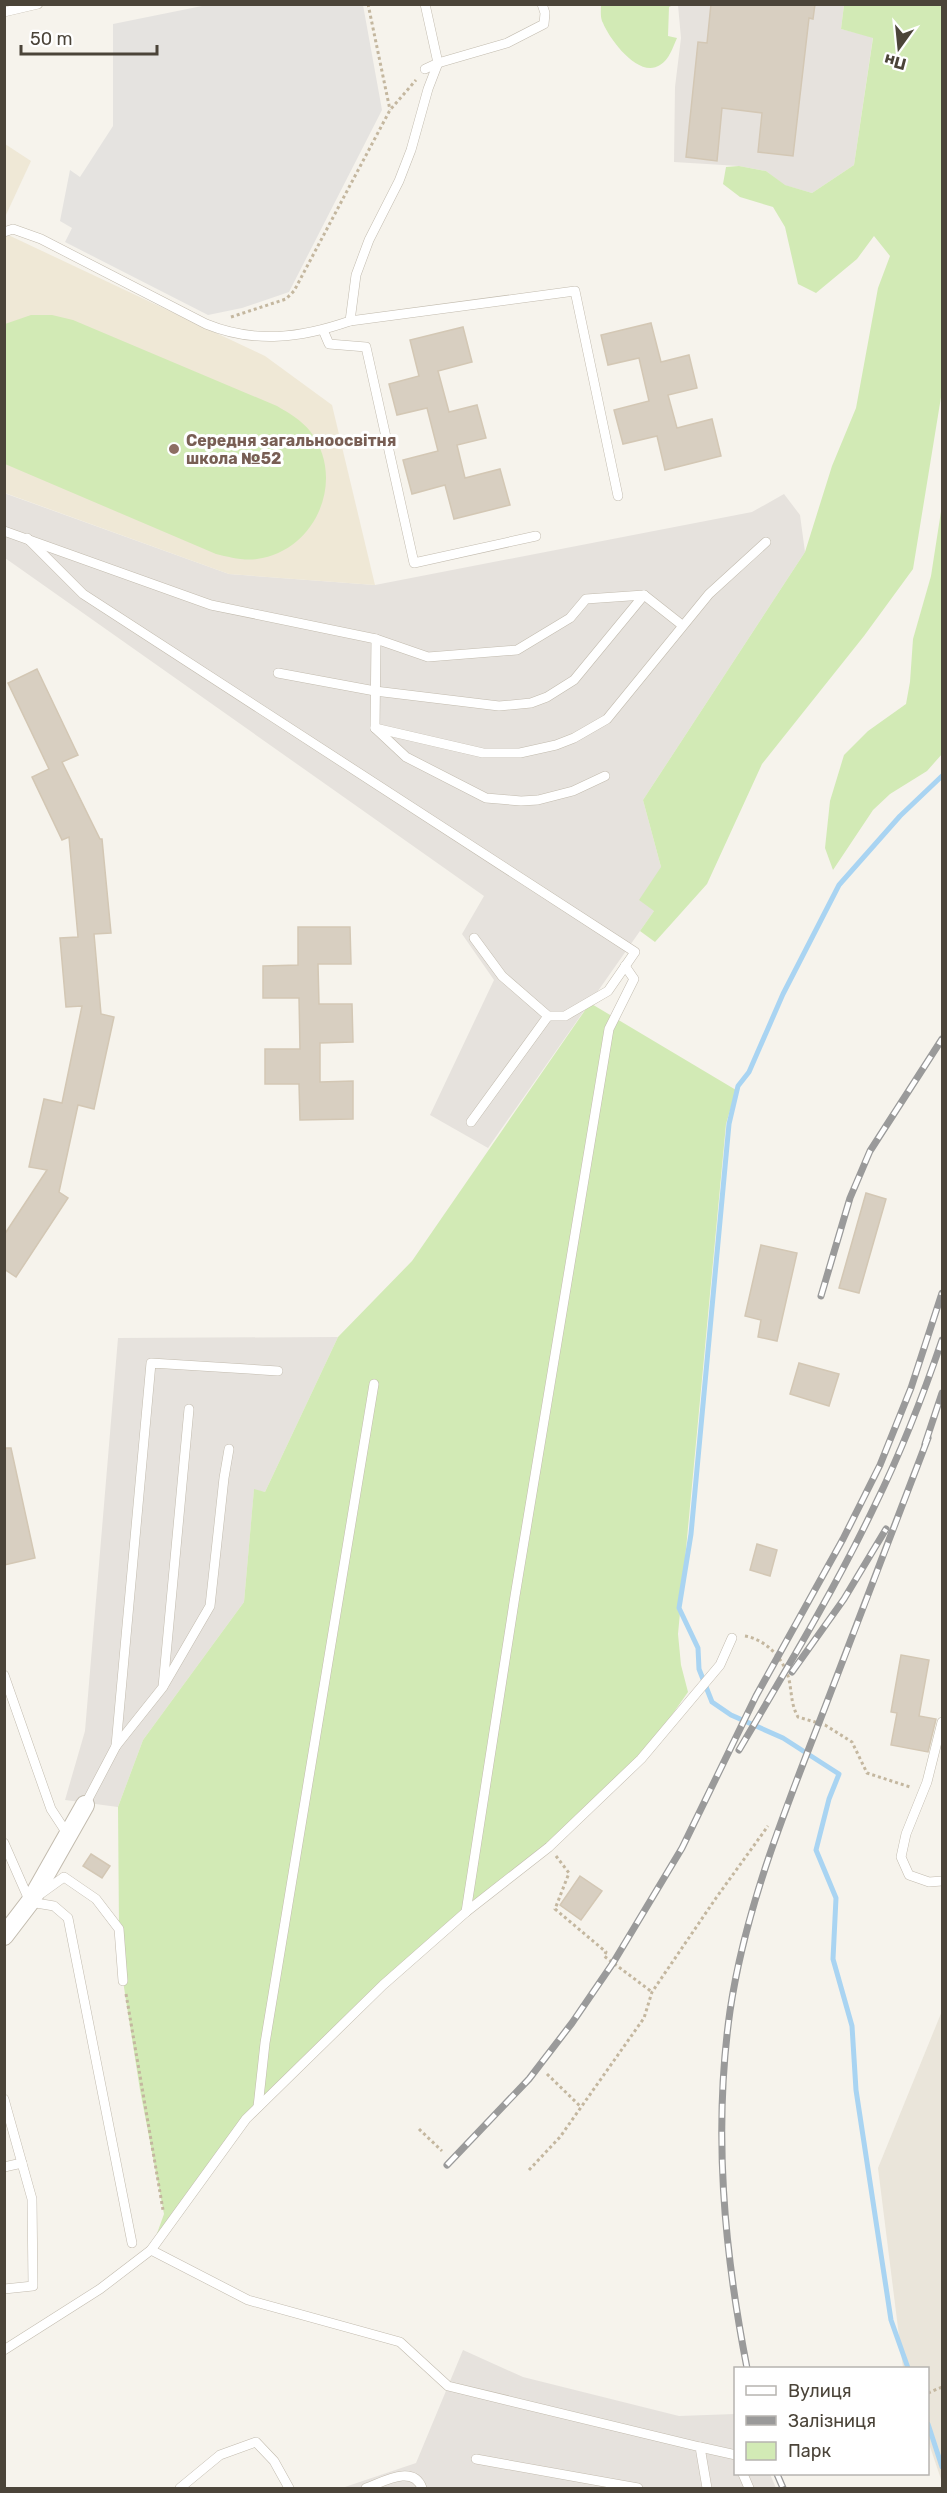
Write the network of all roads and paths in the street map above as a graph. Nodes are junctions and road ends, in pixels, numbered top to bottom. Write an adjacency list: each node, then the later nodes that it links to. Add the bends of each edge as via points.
1 (38, 4): 5 (lane)
2 (368, 4): 8 (path)
3 (425, 4): 6 (lane)
4 (542, 4): 6 (lane, via 544,24 507,43)
5 (4, 12)
6 (438, 63): 7 (lane); 10 (lane, via 411,150 356,275)
7 (425, 69): 8 (path)
8 (390, 110): 11 (path, via 294,291 286,299)
9 (4, 232): 11 (lane, via 13,229 41,239)
10 (350, 321): 12 (lane); 13 (lane, via 575,291)
11 (206, 324): 12 (lane, via 251,338)
12 (323, 330): 15 (lane, via 329,344 366,347 414,563)
13 (618, 496)
14 (4, 531): 16 (lane)
15 (536, 536)
16 (27, 538): 20 (lane, via 211,605); 26 (lane, via 83,594 635,952)
17 (766, 542): 19 (lane, via 709,594)
18 (644, 595): 19 (lane); 20 (lane, via 586,599 570,618 517,650 428,657); 22 (lane, via 586,668 547,697 516,706 499,706)
19 (682, 625): 23 (lane, via 607,719 556,746 520,753 483,753)
20 (376, 639): 22 (lane)
21 (278, 673): 22 (lane)
22 (375, 691): 23 (lane)
23 (375, 728): 24 (lane, via 406,757 486,798 521,801 555,796)
24 (605, 776)
25 (474, 938): 27 (lane, via 502,976)
26 (626, 966): 27 (lane, via 608,991 565,1016); 46 (lane, via 634,979 609,1029)
27 (548, 1016): 28 (lane)
28 (471, 1122)
29 (278, 1371): 37 (lane, via 150,1363)
30 (374, 1384): 53 (lane, via 265,2043)
31 (189, 1409): 35 (lane)
32 (229, 1449): 35 (lane, via 210,1606)
33 (732, 1638): 38 (path, via 743,1635 766,1644 781,1661 798,1717 825,1725 852,1742 867,1773 902,1782); 43 (lane, via 720,1665 689,1704 641,1758)
34 (4, 1675): 41 (lane, via 51,1809)
35 (163, 1687): 37 (lane)
36 (942, 1722): 38 (lane)
37 (116, 1746): 39 (lane)
38 (923, 1793): 44 (lane, via 901,1857 909,1875 929,1882)
39 (85, 1805): 41 (street)
40 (768, 1826): 49 (path)
41 (68, 1835): 45 (street)
42 (4, 1843): 45 (lane)
43 (549, 1847): 46 (lane); 49 (path, via 569,1874 555,1909 606,1952 604,1956)
44 (942, 1881)
45 (30, 1902): 47 (street); 48 (lane, via 64,1877 96,1899 119,1929); 60 (lane, via 54,1906 68,1918)
46 (466, 1912): 53 (lane, via 383,1984)
47 (4, 1936)
48 (123, 1981): 59 (path)
49 (652, 1992): 52 (path, via 644,2018)
50 (547, 2074): 52 (path)
51 (4, 2099): 56 (lane)
52 (580, 2106): 58 (path, via 560,2137)
53 (258, 2107): 61 (lane)
54 (419, 2129): 55 (path)
55 (442, 2151)
56 (22, 2163): 57 (lane); 62 (lane, via 32,2199 33,2286)
57 (4, 2167)
58 (528, 2170)
59 (164, 2214)
60 (132, 2242)
61 (151, 2250): 63 (lane, via 100,2289); 64 (lane, via 248,2300 400,2342 448,2386)
62 (4, 2289)
63 (4, 2350)
64 (700, 2447): 65 (lane); 72 (lane)
65 (734, 2455)
66 (476, 2458): 71 (lane)
67 (180, 2488): 68 (lane, via 220,2455 256,2442)
68 (290, 2488)
69 (366, 2488): 70 (lane, via 410,2476 420,2481)
70 (422, 2488)
71 (639, 2488)
72 (707, 2488)

